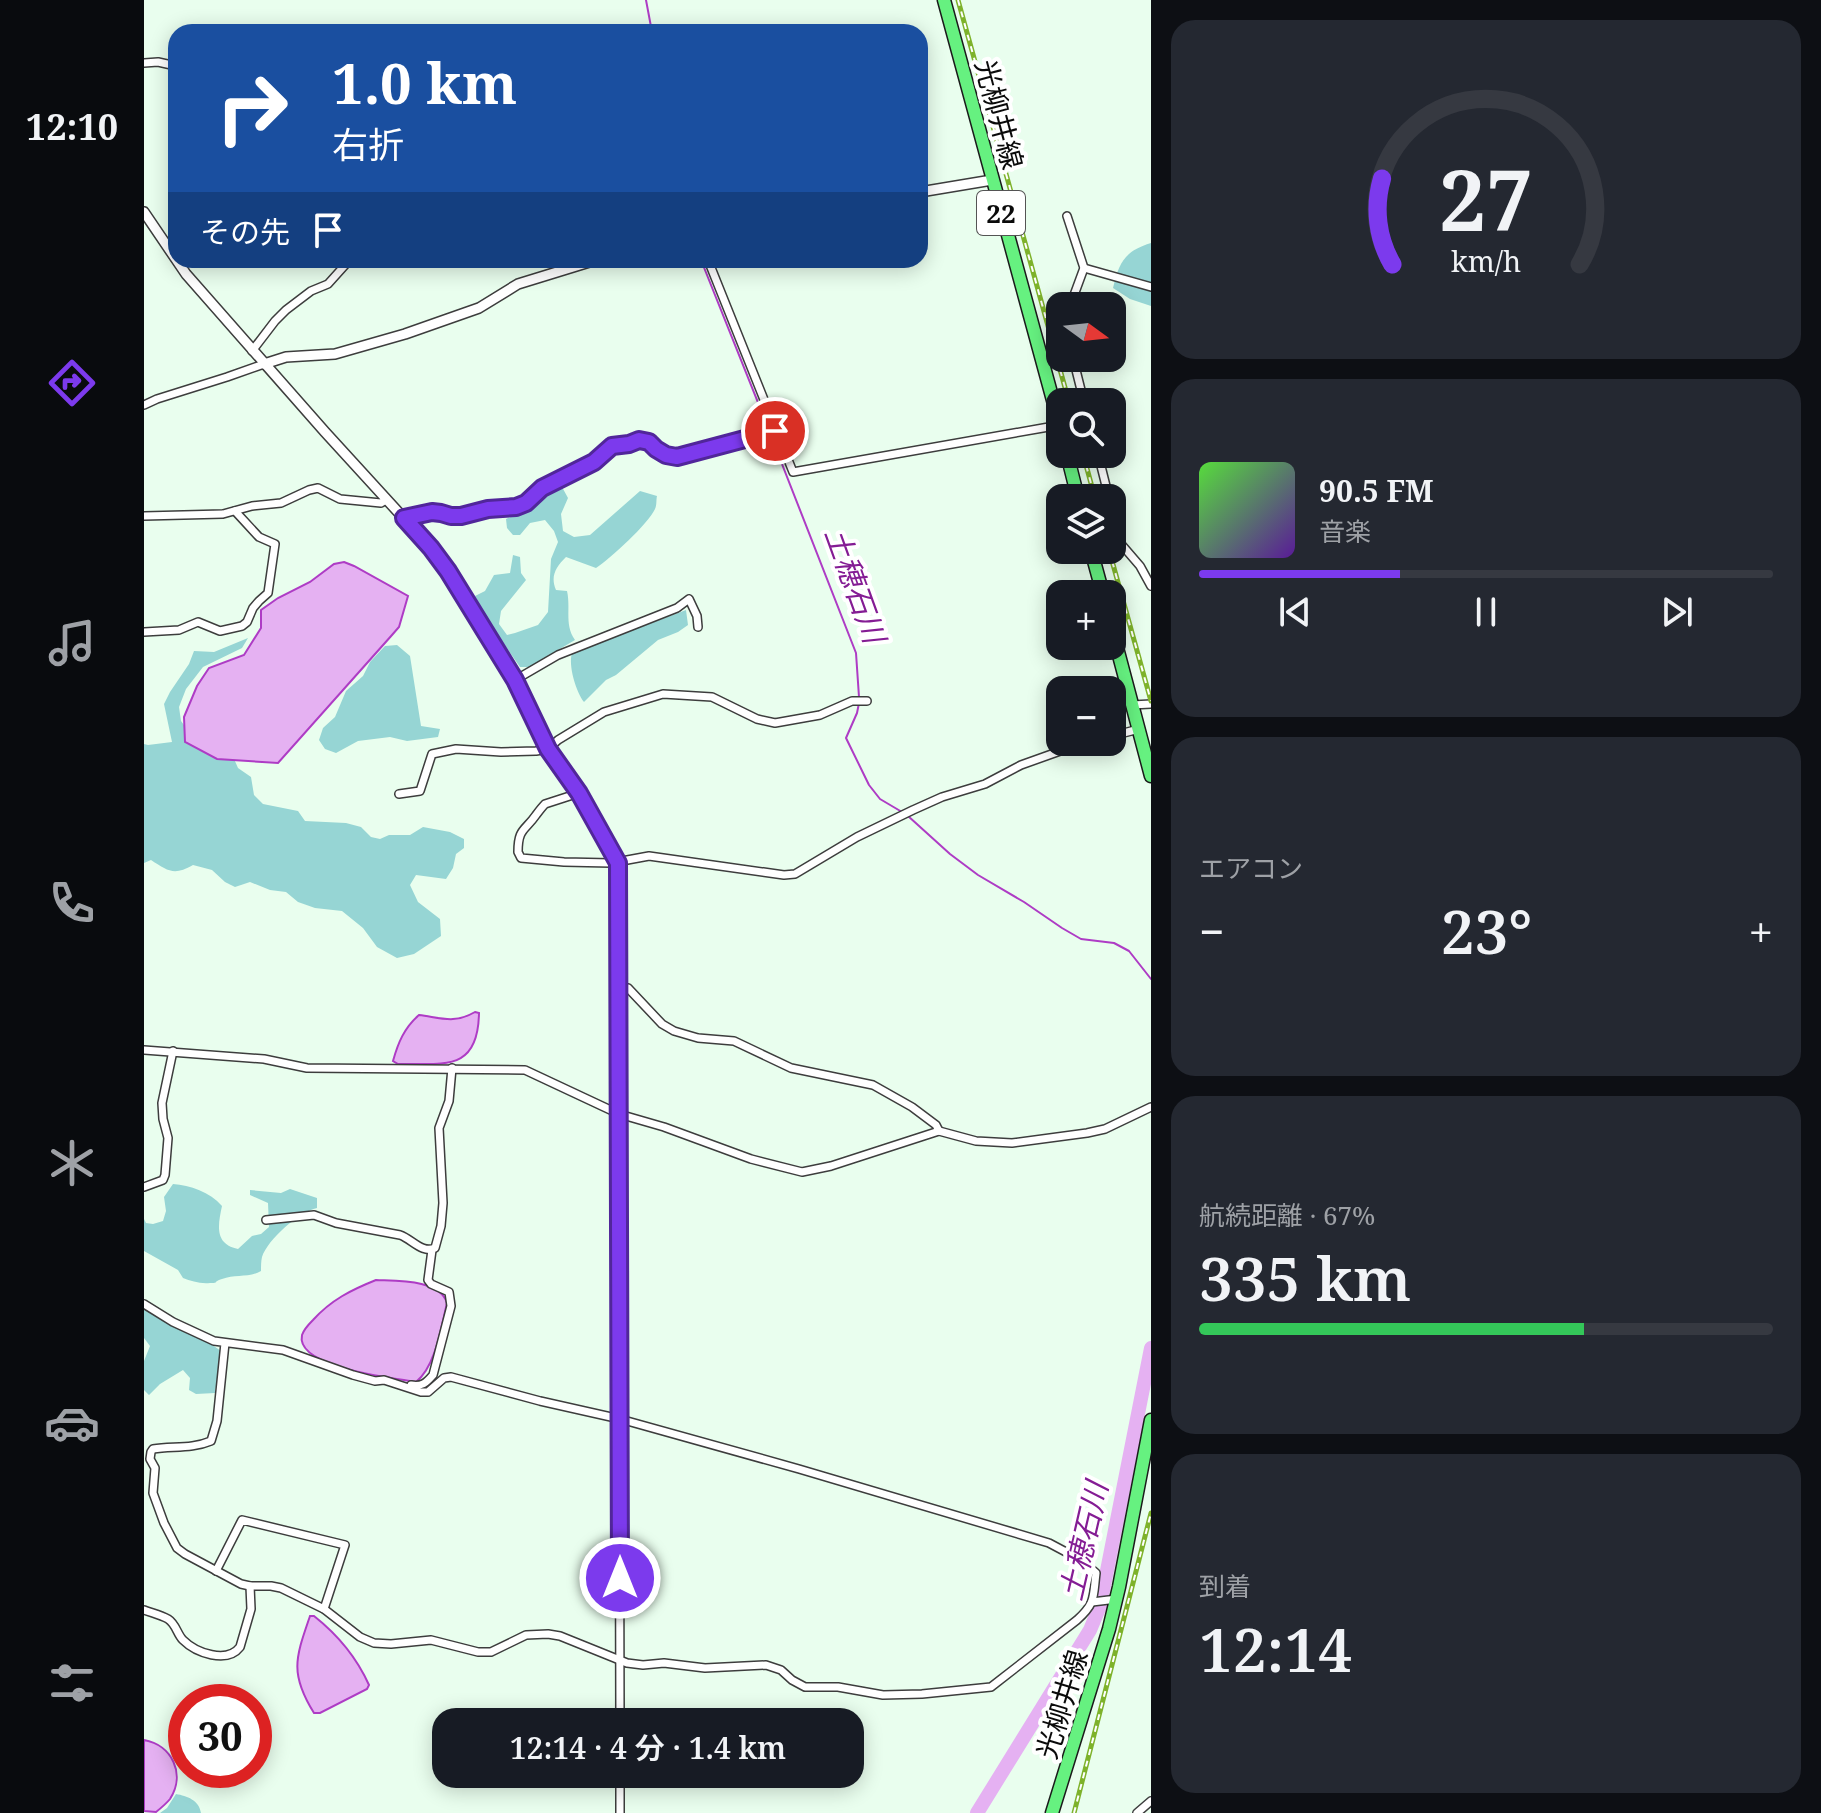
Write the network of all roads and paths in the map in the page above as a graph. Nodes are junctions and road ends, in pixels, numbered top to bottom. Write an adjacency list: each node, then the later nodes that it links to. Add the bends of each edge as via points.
1 (944, 0): 4 (main road, 光柳井線 / 22)
2 (144, 63): 3 (street)
3 (168, 64)
4 (992, 180): 5 (street); 18 (main road, 光柳井線 / 22)
5 (928, 191)
6 (144, 212): 8 (street)
7 (1067, 216): 13 (street)
8 (168, 247)
9 (182, 268): 16 (street)
10 (342, 268): 16 (street, via 328,284 286,310)
11 (570, 268): 17 (street, via 518,284 479,308 405,334 335,354)
12 (711, 268): 21 (street)
13 (1084, 268): 14 (street); 15 (street)
14 (1151, 287)
15 (1075, 292)
16 (252, 351): 17 (street)
17 (264, 364): 19 (street); 22 (street)
18 (1049, 388)
19 (144, 405)
20 (1046, 428): 21 (street, via 793,472)
21 (771, 432): 25 (street, via 677,457 639,440 612,446 516,507)
22 (386, 500): 23 (street, via 340,499 318,488 281,503); 25 (street)
23 (235, 511): 24 (street); 29 (street, via 259,537 275,544 270,590 247,622 220,631 198,622 179,630)
24 (144, 516)
25 (404, 518): 31 (street, via 448,571)
26 (1126, 550): 27 (street)
27 (1151, 586)
28 (698, 627): 32 (street, via 689,599 558,655)
29 (144, 632)
30 (1120, 660): 35 (main road)
31 (503, 662): 32 (street)
32 (515, 680): 38 (street)
33 (863, 701): 38 (street, via 775,723 712,697 663,694 591,718)
34 (1151, 704): 35 (street)
35 (1132, 705): 36 (main road)
36 (1139, 729): 37 (street); 40 (main road)
37 (1126, 732)
38 (548, 749): 41 (street); 42 (street, via 442,750 432,754 420,791)
39 (1046, 756): 43 (street, via 909,812 795,874 649,856)
40 (1151, 776)
41 (579, 793): 43 (street); 43 (street, via 541,807 521,832 521,858)
42 (399, 794)
43 (618, 863): 44 (street)
44 (619, 987): 49 (street); 50 (street, via 628,988 674,1031 734,1041 791,1068 873,1085 912,1107)
45 (144, 1050): 46 (street)
46 (173, 1051): 47 (street, via 307,1068); 51 (street, via 162,1103 168,1138 165,1175)
47 (452, 1068): 49 (street, via 525,1070); 53 (street, via 449,1101 439,1128 443,1203)
48 (1151, 1107): 50 (street, via 1105,1129 1012,1143)
49 (619, 1114): 50 (street, via 802,1172); 57 (street)
50 (939, 1131)
51 (144, 1187)
52 (266, 1220): 53 (street, via 314,1215 407,1237)
53 (432, 1250): 56 (street, via 428,1280 449,1292 451,1306 433,1375 419,1387)
54 (144, 1304): 55 (street)
55 (225, 1343): 56 (street, via 283,1350); 59 (street, via 211,1441 153,1449)
56 (406, 1387): 57 (street, via 428,1392 451,1377)
57 (620, 1419): 63 (street, via 1049,1543 1096,1573); 66 (street)
58 (1151, 1420): 62 (main road, 光柳井線)
59 (147, 1458): 60 (street, via 155,1468 156,1503 177,1548)
60 (216, 1571): 61 (street); 64 (street, via 242,1520 345,1545)
61 (250, 1586): 64 (street, via 281,1588); 65 (street, via 251,1609 240,1647 227,1657 187,1644 169,1619)
62 (1114, 1599): 63 (street); 72 (main road, 光柳井線)
63 (1094, 1602): 66 (street, via 999,1682 981,1689 883,1695 805,1687 766,1665 705,1668)
64 (324, 1609): 66 (street, via 374,1643 431,1640 491,1652 526,1635 548,1634)
65 (144, 1610)
66 (620, 1660): 67 (street)
67 (620, 1708)
68 (620, 1788): 71 (street)
69 (1151, 1801): 70 (street)
70 (1139, 1812)
71 (620, 1813)
72 (1052, 1813)

